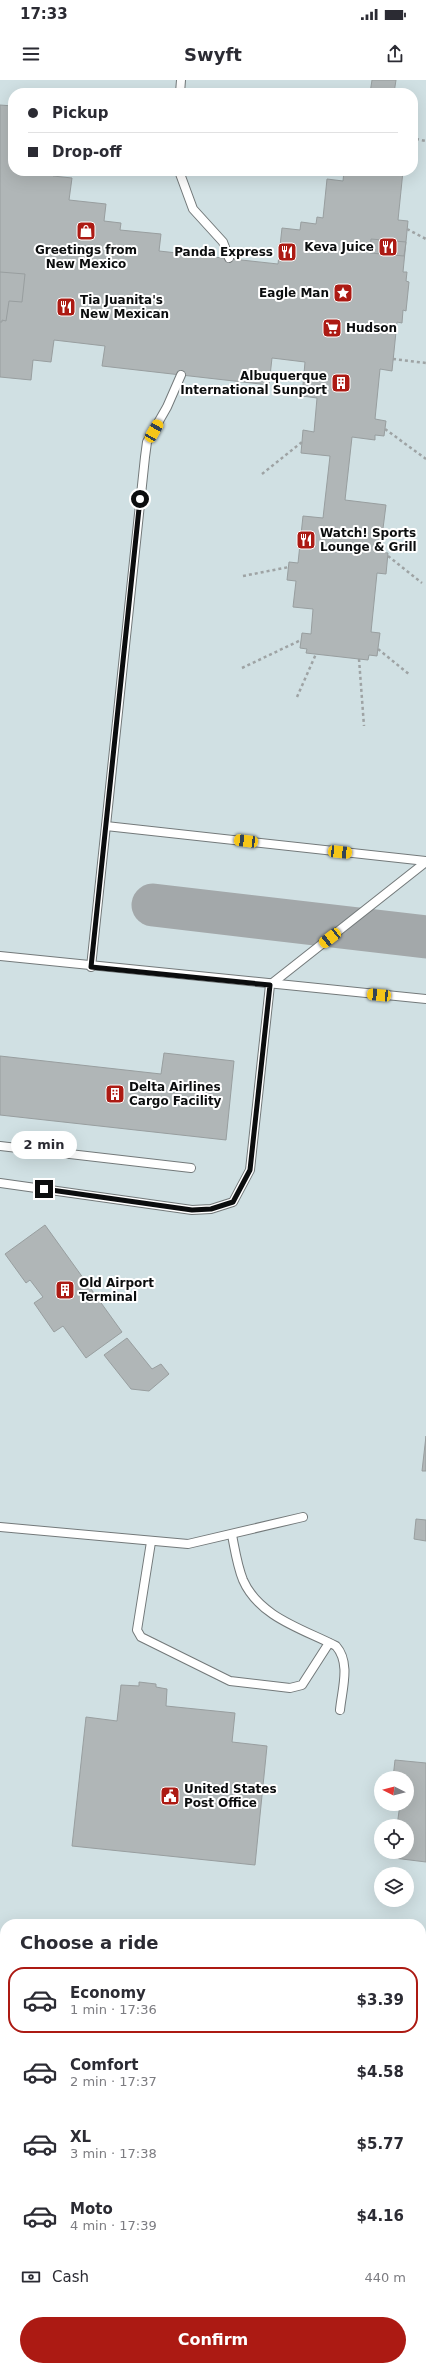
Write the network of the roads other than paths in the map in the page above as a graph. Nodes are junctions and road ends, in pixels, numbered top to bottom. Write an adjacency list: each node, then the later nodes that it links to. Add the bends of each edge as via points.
1 (181, 176): 2 (lane, via 193,209 223,242)
2 (229, 258)
3 (181, 375): 4 (lane, via 147,442)
4 (106, 826): 5 (lane); 7 (lane)
5 (426, 862): 8 (lane)
6 (0, 956): 7 (lane)
7 (91, 967): 8 (lane)
8 (270, 985): 9 (lane); 12 (lane, via 250,1170 233,1202 211,1209 192,1210)
9 (426, 999)
10 (0, 1146): 11 (lane)
11 (191, 1168)
12 (0, 1183)
13 (303, 1517): 15 (lane)
14 (0, 1527): 16 (lane)
15 (232, 1535): 16 (lane, via 188,1544); 17 (lane, via 244,1580 257,1602 277,1617)
16 (151, 1542): 17 (lane, via 137,1630 141,1637 230,1682 290,1688 302,1685)
17 (329, 1643): 18 (lane, via 341,1652 344,1660)
18 (340, 1710)

